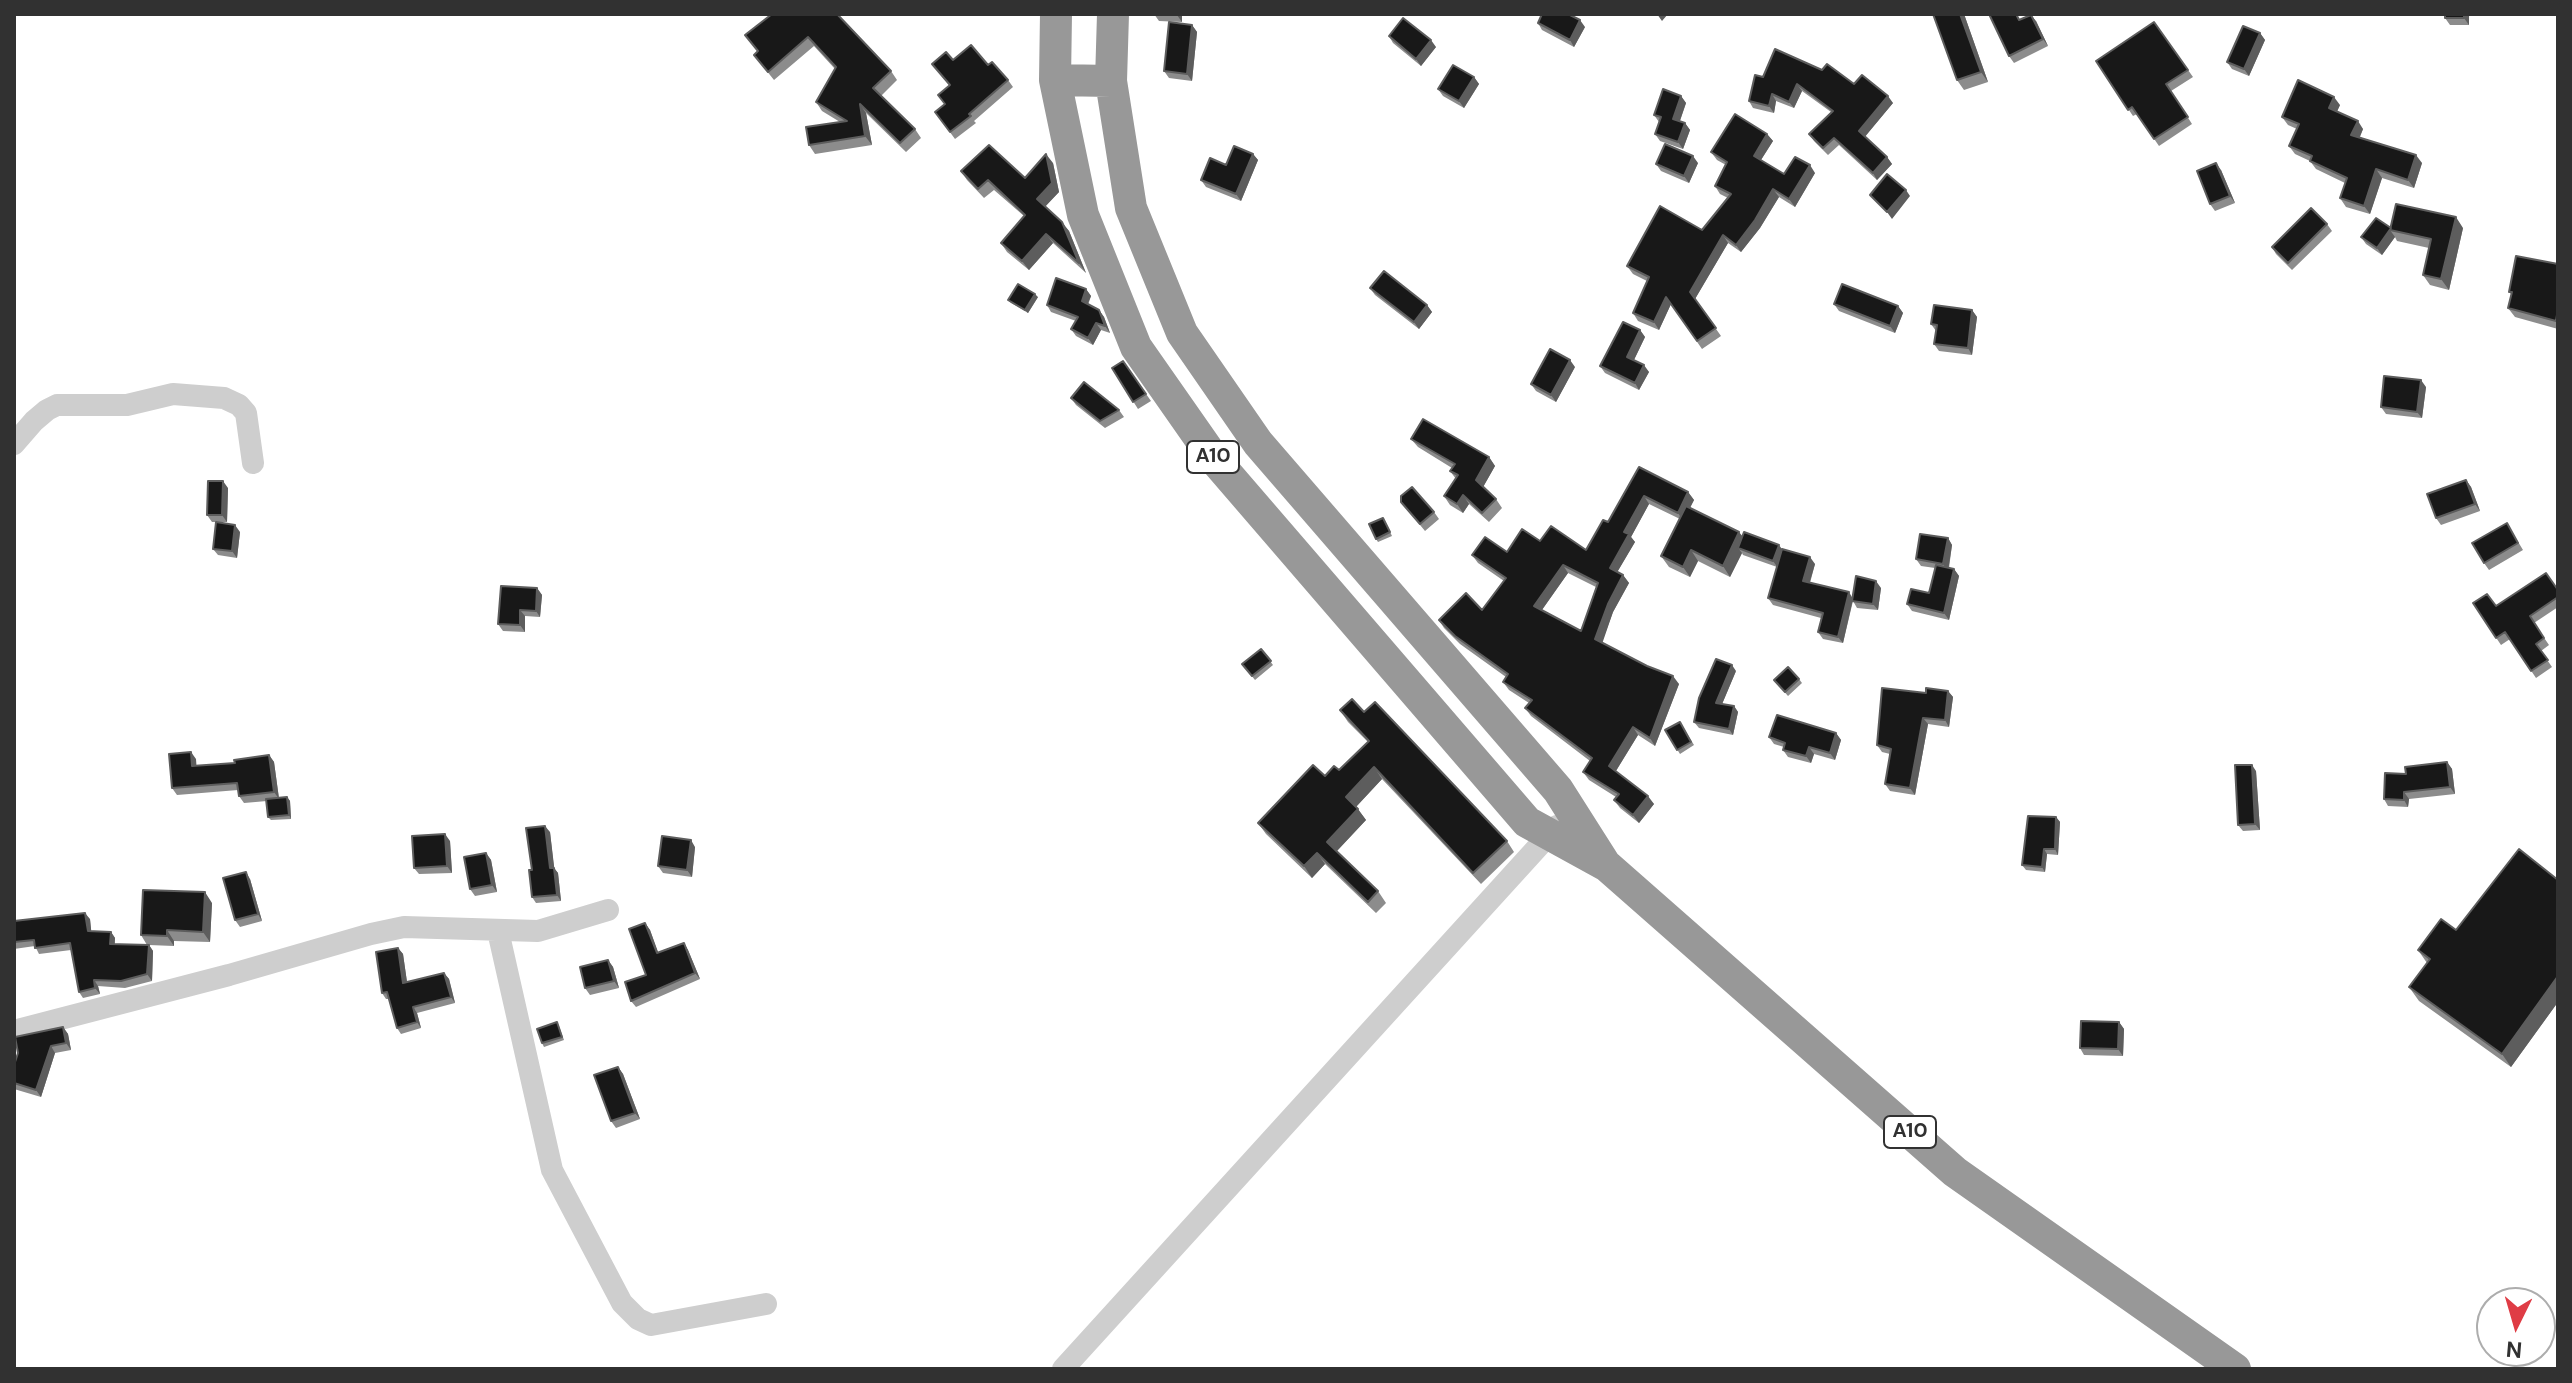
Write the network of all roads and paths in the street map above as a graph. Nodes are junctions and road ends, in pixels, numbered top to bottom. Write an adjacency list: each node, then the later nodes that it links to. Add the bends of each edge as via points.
1 (1056, 14): 3 (highway, A10)
2 (1113, 14): 4 (highway, A10)
3 (1055, 80): 4 (highway); 8 (highway, A10, via 1083,215 1136,347 1215,460 1527,822)
4 (1111, 81): 7 (highway, A10, via 1131,208 1182,333 1258,443)
5 (14, 444): 6 (street, via 57,405 127,405 173,394 224,398 246,413)
6 (253, 463)
7 (1571, 811): 8 (street); 9 (highway, A10)
8 (1550, 834): 9 (highway, A10); 14 (street)
9 (1607, 866): 15 (highway, A10, via 1955,1172)
10 (608, 910): 11 (street, via 538,931)
11 (498, 931): 12 (street, via 404,927); 13 (street, via 552,1170 622,1303 651,1325)
12 (14, 1031)
13 (766, 1304)
14 (1063, 1369)
15 (2235, 1369)

